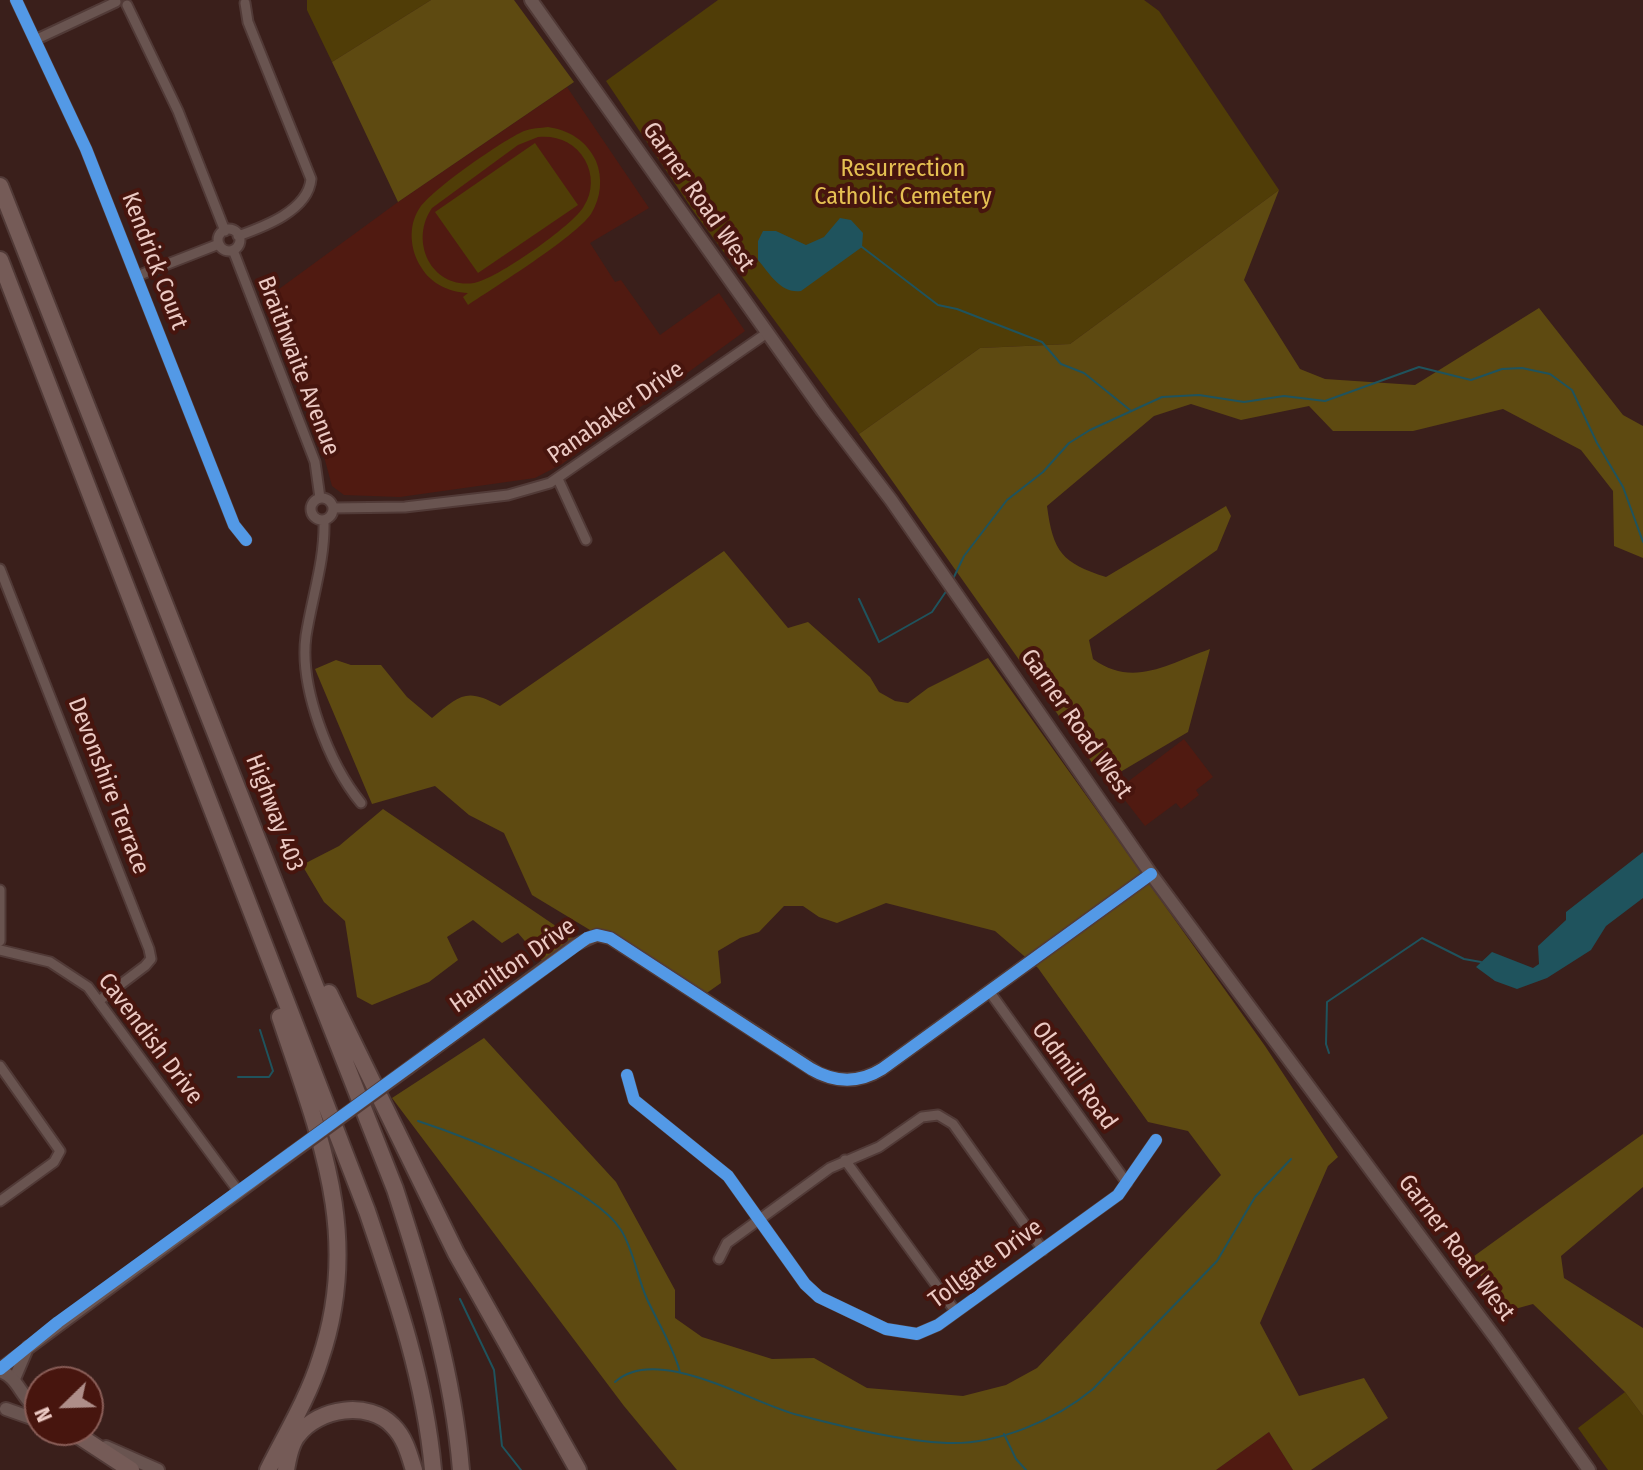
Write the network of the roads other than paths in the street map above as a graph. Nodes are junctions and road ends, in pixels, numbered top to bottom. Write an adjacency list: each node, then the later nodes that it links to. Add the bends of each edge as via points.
1 (16, 0): 6 (street, Kendrick Court)
2 (531, 0): 14 (main road, Garner Road West)
3 (116, 1): 4 (street); 6 (street)
4 (129, 3): 8 (street)
5 (245, 3): 9 (street, via 311,179 306,196 296,205)
6 (35, 40): 13 (street, Kendrick Court)
7 (0, 186): 24 (highway, Highway 403)
8 (225, 231): 9 (street); 10 (street)
9 (238, 236): 11 (street)
10 (219, 244): 11 (street); 13 (street)
11 (233, 250): 16 (street, Braithwaite Avenue, via 315,462)
12 (0, 260): 26 (highway)
13 (137, 276): 19 (street, Kendrick Court, via 234,525)
14 (767, 333): 15 (street, Panabaker Drive); 23 (main road, Garner Road West, via 891,500)
15 (558, 479): 17 (street, Panabaker Drive, via 508,495 395,508); 20 (street)
16 (320, 498): 17 (street); 18 (street, via 310,511)
17 (333, 508): 18 (street)
18 (324, 521): 22 (street, via 321,570 306,636 307,677 342,778)
19 (246, 540)
20 (586, 540)
21 (0, 569): 30 (street, Devonshire Terrace, via 149,949 151,959 145,966)
22 (361, 803)
23 (1151, 874): 29 (street, Hamilton Drive); 58 (main road, Garner Road West)
24 (276, 885): 56 (highway, Highway 403, via 395,1189 432,1302); 57 (highway, via 404,1152)
25 (0, 890): 27 (street)
26 (249, 912): 52 (highway, via 336,1203 340,1251 335,1303 320,1361); 55 (highway, via 403,1315 428,1421)
27 (0, 941)
28 (0, 950): 30 (street, Cavendish Drive, via 69,971)
29 (989, 991): 35 (street, Oldmill Road); 36 (street, Hamilton Drive, bridge, via 877,1072 836,1080 610,938 597,935 575,945)
30 (100, 1000): 36 (street, Cavendish Drive)
31 (0, 1066): 37 (street, via 60,1151 54,1162)
32 (627, 1075): 38 (street, Tollgate Drive, via 634,1100 728,1176)
33 (1156, 1140): 35 (street, Tollgate Drive)
34 (845, 1160): 38 (street); 39 (street, via 879,1147 922,1117 943,1117); 41 (street)
35 (1127, 1183): 39 (street, Tollgate Drive)
36 (239, 1192): 42 (street, Hamilton Drive)
37 (0, 1201)
38 (759, 1218): 40 (street, via 727,1243); 41 (street, Tollgate Drive, via 811,1290 873,1325 923,1333)
39 (1043, 1250): 41 (street, Tollgate Drive)
40 (719, 1259)
41 (956, 1312)
42 (28, 1347): 43 (street, Hamilton Drive); 44 (street)
43 (0, 1370): 44 (main road)
44 (16, 1383): 45 (main road); 46 (main road, via 15,1399)
45 (24, 1398)
46 (3, 1410): 47 (main road)
47 (24, 1416)
48 (104, 1445): 51 (main road)
49 (94, 1446): 50 (highway)
50 (131, 1470)
51 (158, 1470)
52 (268, 1470)
53 (286, 1470): 54 (highway, via 298,1434 348,1409 390,1423 404,1440)
54 (414, 1470)
55 (433, 1470)
56 (461, 1470)
57 (578, 1470)
58 (1589, 1470)

